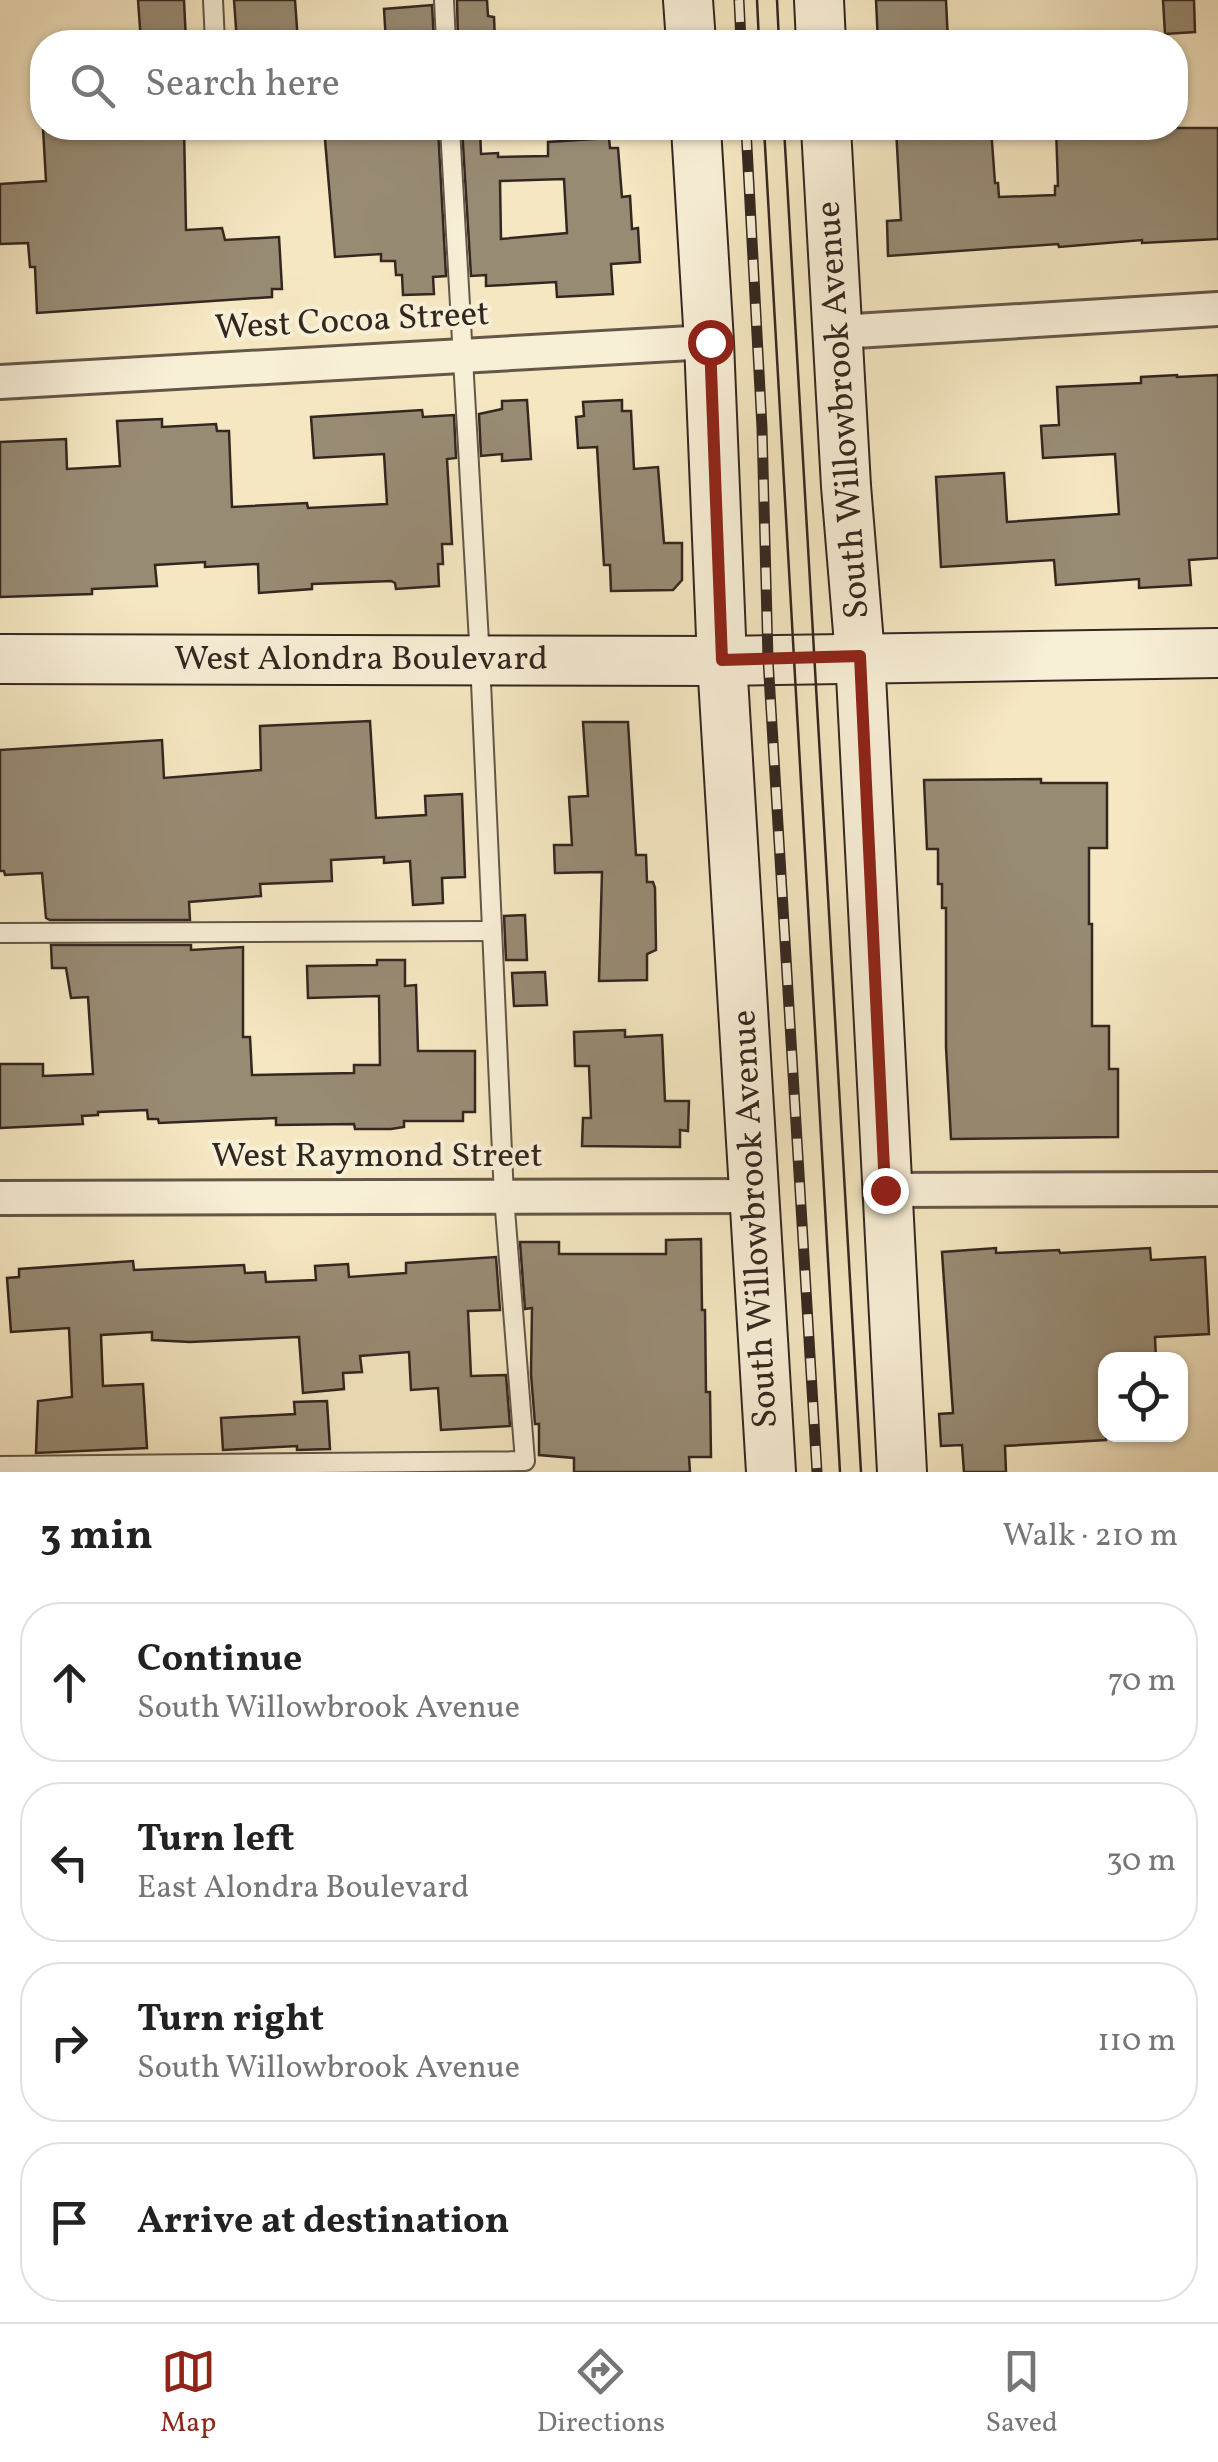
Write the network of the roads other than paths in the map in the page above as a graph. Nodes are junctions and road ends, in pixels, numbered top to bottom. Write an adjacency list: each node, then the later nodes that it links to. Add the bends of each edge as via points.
1 (213, 0): 5 (lane)
2 (444, 0): 6 (lane)
3 (688, 0): 7 (street)
4 (818, 0): 8 (street)
5 (214, 30)
6 (445, 30)
7 (689, 30)
8 (820, 30)
9 (451, 140): 15 (lane)
10 (697, 140): 14 (street, South Willowbrook Avenue)
11 (827, 140): 13 (street, South Willowbrook Avenue)
12 (1218, 309): 13 (street)
13 (838, 332): 18 (street, South Willowbrook Avenue)
14 (710, 342): 15 (street, West Cocoa Street); 21 (street, South Willowbrook Avenue)
15 (460, 356): 16 (street, West Cocoa Street); 20 (lane)
16 (0, 382)
17 (1218, 653): 18 (street, West Alondra Boulevard)
18 (860, 656): 21 (street, West Alondra Boulevard); 25 (street, South Willowbrook Avenue)
19 (0, 658): 20 (street, West Alondra Boulevard)
20 (480, 660): 21 (street, West Alondra Boulevard); 22 (lane)
21 (745, 660): 26 (street, South Willowbrook Avenue)
22 (492, 930): 23 (lane); 27 (lane)
23 (0, 934)
24 (1218, 1188): 25 (street)
25 (885, 1190): 31 (street, South Willowbrook Avenue)
26 (754, 1196): 27 (street, West Raymond Street); 30 (street, South Willowbrook Avenue)
27 (504, 1197): 28 (street, West Raymond Street); 29 (lane, via 525,1461)
28 (0, 1198)
29 (0, 1466)
30 (771, 1472)
31 (902, 1472)

